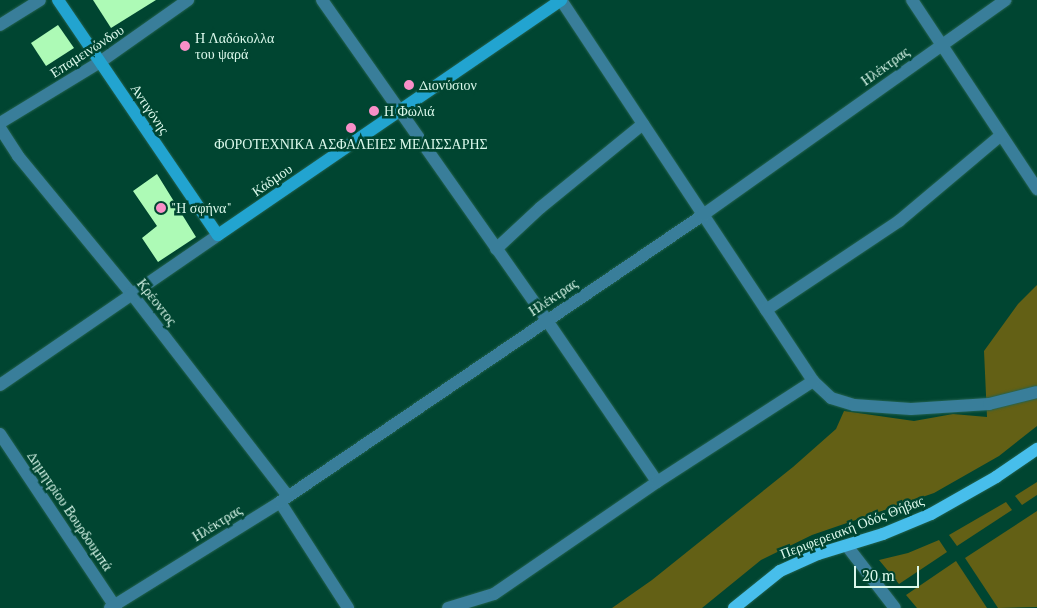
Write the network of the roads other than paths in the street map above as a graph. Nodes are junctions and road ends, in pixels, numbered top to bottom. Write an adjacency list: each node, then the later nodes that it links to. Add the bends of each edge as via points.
1 (40, 0): 8 (street)
2 (58, 0): 10 (main road, Αντιγόνης)
3 (188, 0): 10 (street, Επαμεινώνδου)
4 (322, 0): 11 (street)
5 (561, 0): 11 (main road, Κάδμου); 13 (street)
6 (912, 0): 9 (street)
7 (1005, 0): 9 (street, Ηλέκτρας)
8 (0, 25)
9 (941, 44): 15 (street); 17 (street, Ηλέκτρας)
10 (100, 62): 12 (street, Επαμεινώνδου); 18 (main road, Αντιγόνης)
11 (399, 110): 18 (main road, Κάδμου); 19 (street)
12 (0, 123)
13 (643, 124): 17 (street); 19 (street)
14 (0, 128): 20 (street, Κρέοντος, via 18,156)
15 (1002, 135): 16 (street); 21 (street, via 899,220)
16 (1037, 189)
17 (704, 215): 21 (street); 22 (street, Ηλέκτρας)
18 (218, 235): 20 (street, Κάδμου)
19 (496, 248): 22 (street)
20 (131, 293): 24 (street, Κάδμου); 29 (street, Κρέοντος)
21 (766, 310): 23 (street)
22 (546, 319): 28 (street); 29 (street, Ηλέκτρας)
23 (813, 381): 25 (street, via 831,398 854,405 911,409 989,404); 28 (street)
24 (0, 385)
25 (1037, 392)
26 (0, 434): 31 (street, Δημητρίου Βουρδουμπά)
27 (1037, 450): 30 (main road, Περιφερειακή Οδός Θήβας, via 931,514)
28 (657, 482): 33 (street, via 494,594)
29 (284, 499): 31 (street, Ηλέκτρας); 32 (street, Κρέοντος)
30 (847, 546): 34 (main road, Περιφερειακή Οδός Θήβας, via 818,554 780,571); 35 (street)
31 (113, 607)
32 (348, 608)
33 (448, 608)
34 (734, 608)
35 (895, 608)

